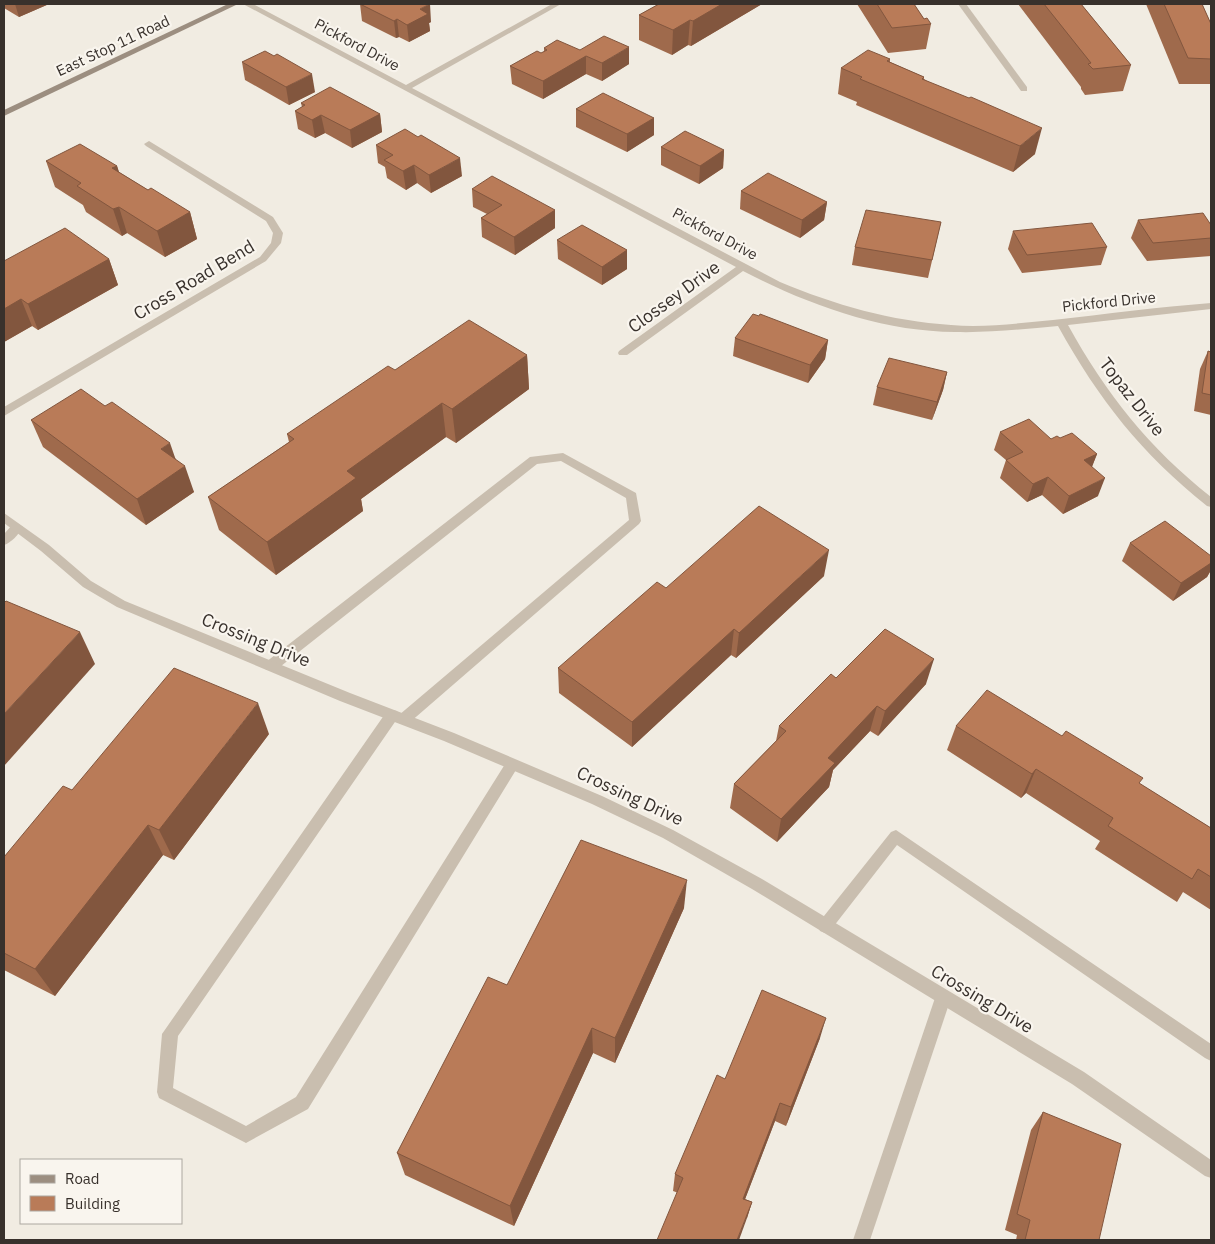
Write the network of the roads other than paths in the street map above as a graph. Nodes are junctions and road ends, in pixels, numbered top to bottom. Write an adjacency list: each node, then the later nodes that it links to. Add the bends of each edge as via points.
1 (234, 4): 7 (main road, East Stop 11 Road)
2 (247, 4): 5 (street, Pickford Drive)
3 (556, 4): 5 (street)
4 (962, 4): 6 (street)
5 (406, 88): 9 (street, Pickford Drive)
6 (1024, 89)
7 (4, 113)
8 (149, 144): 13 (street, Cross Road Bend, via 270,219 278,233 276,243 263,259)
9 (743, 266): 11 (street, Pickford Drive, via 816,301 906,324 970,329); 12 (street, Clossey Drive)
10 (1211, 306): 11 (street, Pickford Drive)
11 (1061, 322): 14 (street, Topaz Drive, via 1095,382 1134,433)
12 (624, 354)
13 (4, 412)
14 (1211, 503)
15 (4, 517): 16 (street, Crossing Drive)
16 (17, 528): 17 (street); 18 (street, Crossing Drive, via 105,596)
17 (4, 541)
18 (270, 666): 19 (street, Crossing Drive); 19 (street, via 534,460 563,457 632,496 636,521)
19 (398, 717): 20 (street, Crossing Drive); 20 (street, via 170,1034 165,1092 246,1135 302,1104)
20 (512, 765): 21 (street, Crossing Drive, via 668,834)
21 (825, 926): 22 (street, Crossing Drive); 23 (street, via 896,836)
22 (943, 998): 24 (street, Crossing Drive, via 1078,1078); 25 (street)
23 (1211, 1053)
24 (1211, 1170)
25 (861, 1240)

